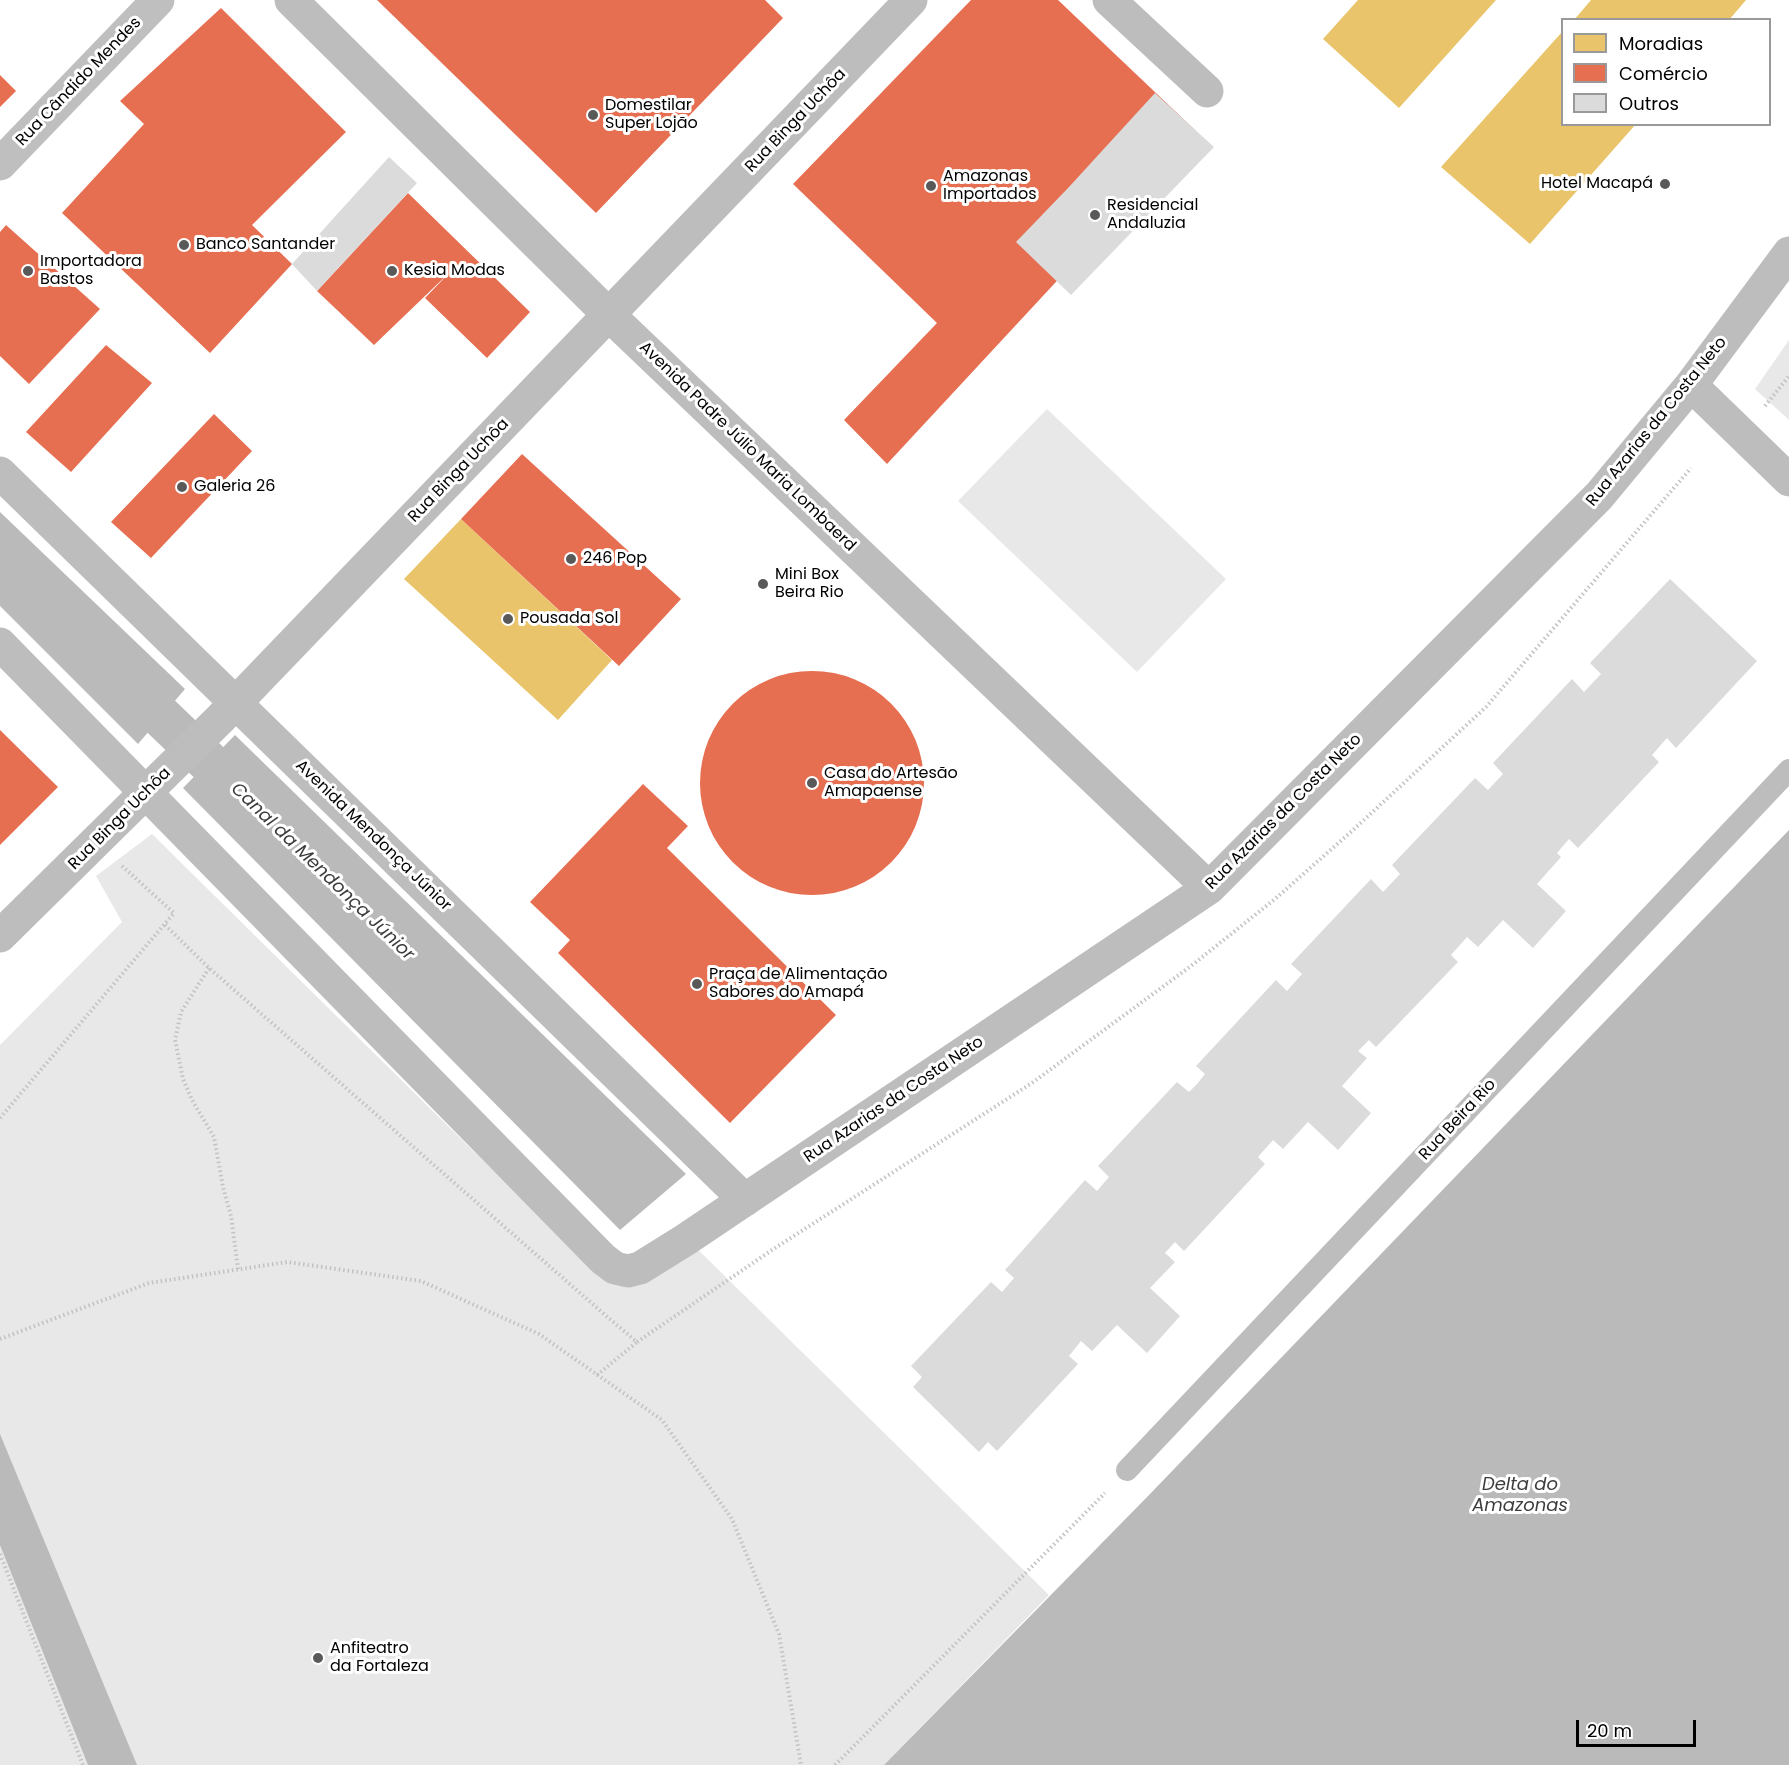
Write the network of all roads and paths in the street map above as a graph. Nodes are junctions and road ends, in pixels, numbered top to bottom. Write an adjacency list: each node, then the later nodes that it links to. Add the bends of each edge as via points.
1 (158, 0): 6 (main road, Rua Cândido Mendes)
2 (291, 0): 8 (street, Avenida Padre Júlio Maria Lombaerd)
3 (911, 0): 8 (street, Rua Binga Uchôa)
4 (1109, 0): 5 (street)
5 (1207, 91)
6 (0, 164)
7 (1789, 253): 9 (street, Rua Azarias da Costa Neto)
8 (609, 315): 14 (street, Rua Binga Uchôa); 18 (street, Avenida Padre Júlio Maria Lombaerd)
9 (1691, 385): 12 (street); 18 (street, Rua Azarias da Costa Neto, via 1599,496)
10 (1691, 468): 26 (path, via 1486,707 1275,899 1032,1083)
11 (0, 473): 14 (street, Avenida Mendonça Júnior)
12 (1789, 480)
13 (0, 644): 16 (street)
14 (229, 710): 16 (street, Rua Binga Uchôa); 23 (street, Avenida Mendonça Júnior)
15 (1789, 770): 28 (lane, Rua Beira Rio)
16 (155, 784): 17 (street, Rua Binga Uchôa); 23 (street, Rua Azarias da Costa Neto, via 615,1268 628,1272 640,1268)
17 (96, 842): 19 (path, via 174,913); 20 (street, Rua Binga Uchôa)
18 (1209, 888): 23 (street, Rua Azarias da Costa Neto)
19 (165, 925): 21 (path); 22 (path)
20 (0, 936)
21 (209, 968): 24 (path, via 181,1012 175,1040 183,1079 214,1137); 26 (path)
22 (0, 1118)
23 (745, 1200)
24 (238, 1269): 25 (path, via 149,1284); 27 (path, via 287,1262 421,1281 539,1334)
25 (0, 1339)
26 (637, 1342): 27 (path)
27 (597, 1375): 31 (path, via 662,1420 732,1519 779,1634)
28 (1127, 1470): 32 (path)
29 (0, 1554): 30 (path)
30 (83, 1765)
31 (801, 1765)
32 (835, 1765)

